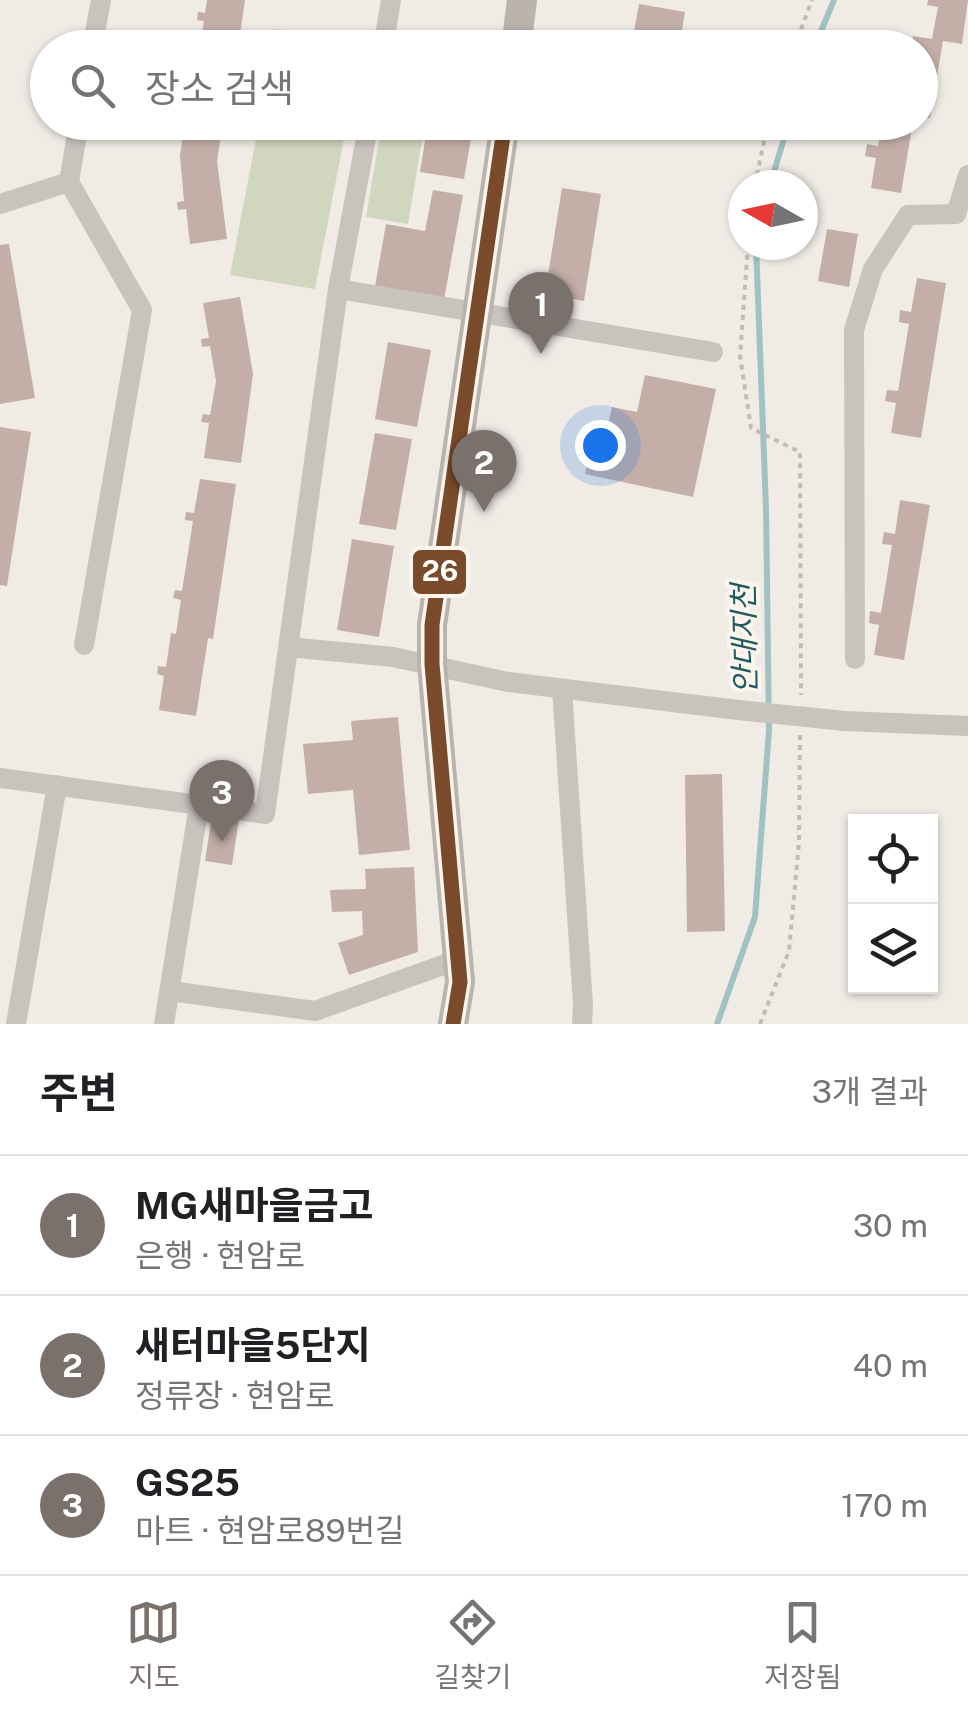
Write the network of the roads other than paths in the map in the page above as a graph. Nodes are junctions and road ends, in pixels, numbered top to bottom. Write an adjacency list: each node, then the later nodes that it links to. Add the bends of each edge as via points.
1 (100, 0): 4 (street)
2 (391, 0): 5 (street)
3 (522, 0): 6 (street)
4 (95, 30)
5 (386, 30)
6 (518, 30)
7 (76, 140): 11 (street)
8 (366, 140): 13 (street)
9 (504, 140): 14 (street)
10 (968, 175): 18 (street, via 956,214 908,216 873,269 854,330)
11 (69, 182): 12 (street); 16 (street, via 142,310)
12 (0, 204)
13 (338, 290): 14 (street); 17 (street)
14 (480, 312): 15 (street); 19 (street, via 432,625)
15 (713, 352)
16 (84, 645)
17 (288, 647): 19 (street); 24 (street, via 265,814)
18 (855, 659)
19 (432, 664): 20 (street); 25 (street)
20 (562, 688): 21 (street, bridge, via 845,721); 31 (street)
21 (968, 726)
22 (0, 778): 23 (street)
23 (57, 785): 24 (street); 28 (street)
24 (199, 804): 26 (street)
25 (457, 960): 27 (street); 30 (street)
26 (170, 992): 27 (street); 29 (street)
27 (313, 1018)
28 (16, 1024)
29 (164, 1024)
30 (453, 1024)
31 (582, 1024)

